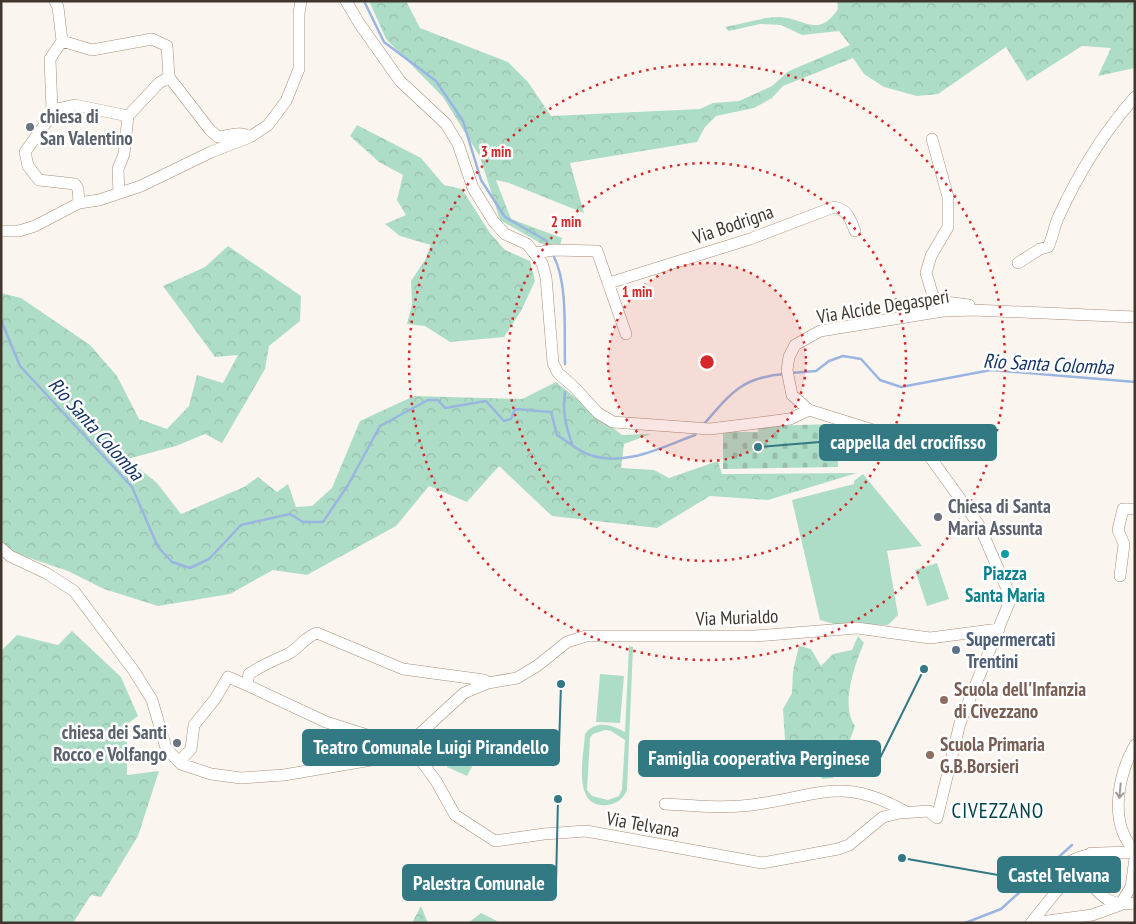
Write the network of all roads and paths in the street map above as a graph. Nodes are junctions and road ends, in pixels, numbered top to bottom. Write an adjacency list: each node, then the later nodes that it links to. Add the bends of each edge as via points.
1 (54, 1): 4 (street, via 58,7)
2 (302, 1): 9 (street, via 299,69 286,101 268,126)
3 (346, 1): 15 (street, via 400,81 446,124 458,144 473,188 494,222 505,234 527,244)
4 (62, 40): 5 (street, via 92,50 152,39 166,46); 7 (street, via 50,59)
5 (169, 77): 8 (street, via 159,83); 9 (street, via 215,136 243,133)
6 (1135, 97): 16 (street, via 1118,115 1088,160 1057,219 1048,247)
7 (52, 110): 8 (street, via 75,105); 12 (street, via 25,152 28,166 39,180 74,184 78,189)
8 (128, 116): 11 (street, via 124,154 118,169)
9 (250, 138): 11 (street)
10 (932, 140): 18 (street, Via Alcide Degasperi, via 948,197 948,227 931,256 926,273 933,296 945,302 969,304)
11 (119, 193): 12 (street)
12 (79, 203): 13 (street, via 35,226)
13 (1, 231)
14 (855, 231): 17 (street, Via Bodrigna, via 843,209 834,207 750,239)
15 (536, 253): 17 (street, via 597,251); 21 (street, via 546,277 553,363 558,373 598,413 613,422 710,429 790,419)
16 (1018, 263)
17 (610, 283): 20 (street)
18 (973, 310): 19 (street, Via Alcide Degasperi); 21 (street, Via Alcide Degasperi, via 944,311 820,331 795,345 787,370 790,389 792,395)
19 (1135, 317)
20 (626, 334)
21 (809, 410): 25 (street, Via Alcide Degasperi, via 873,430 913,446 930,457 979,525)
22 (1135, 509): 24 (street, via 1124,509 1119,522 1118,530 1124,544)
23 (1, 548): 31 (street, via 74,591 152,700 166,748)
24 (1120, 576)
25 (1011, 598): 26 (street, Via Telvana)
26 (999, 629): 27 (street, Via Murialdo, via 930,638 857,628 755,636 586,636 567,642 517,678); 33 (street, Via Telvana, via 960,723 937,818 929,811)
27 (488, 683): 28 (street, Via Murialdo, via 404,669 317,633 250,674); 30 (street, Via Murialdo, via 464,693)
28 (249, 686): 30 (street, Via Telvana, via 326,722 386,741); 31 (street, Via Telvana, via 228,677 194,725 191,748)
29 (1135, 745): 34 (street, one-way to 34, via 1126,760 1120,783 1120,819 1124,839)
30 (401, 751): 31 (street, via 377,759 284,776 242,778 211,774); 33 (street, Via Telvana, via 422,762 455,815 495,841 586,831 762,863 816,855 849,846 884,817)
31 (179, 762)
32 (665, 804): 33 (street, Via Telvana, via 704,807 756,805 832,790 873,795)
33 (906, 812)
34 (1135, 852): 35 (street)
35 (1091, 853): 38 (street, via 1088,881 1105,899); 39 (street, via 1063,865 1064,882)
36 (1135, 858): 38 (street, via 1131,887)
37 (1135, 903): 38 (street)
38 (1120, 905): 39 (street, via 1092,915)
39 (1032, 923)

